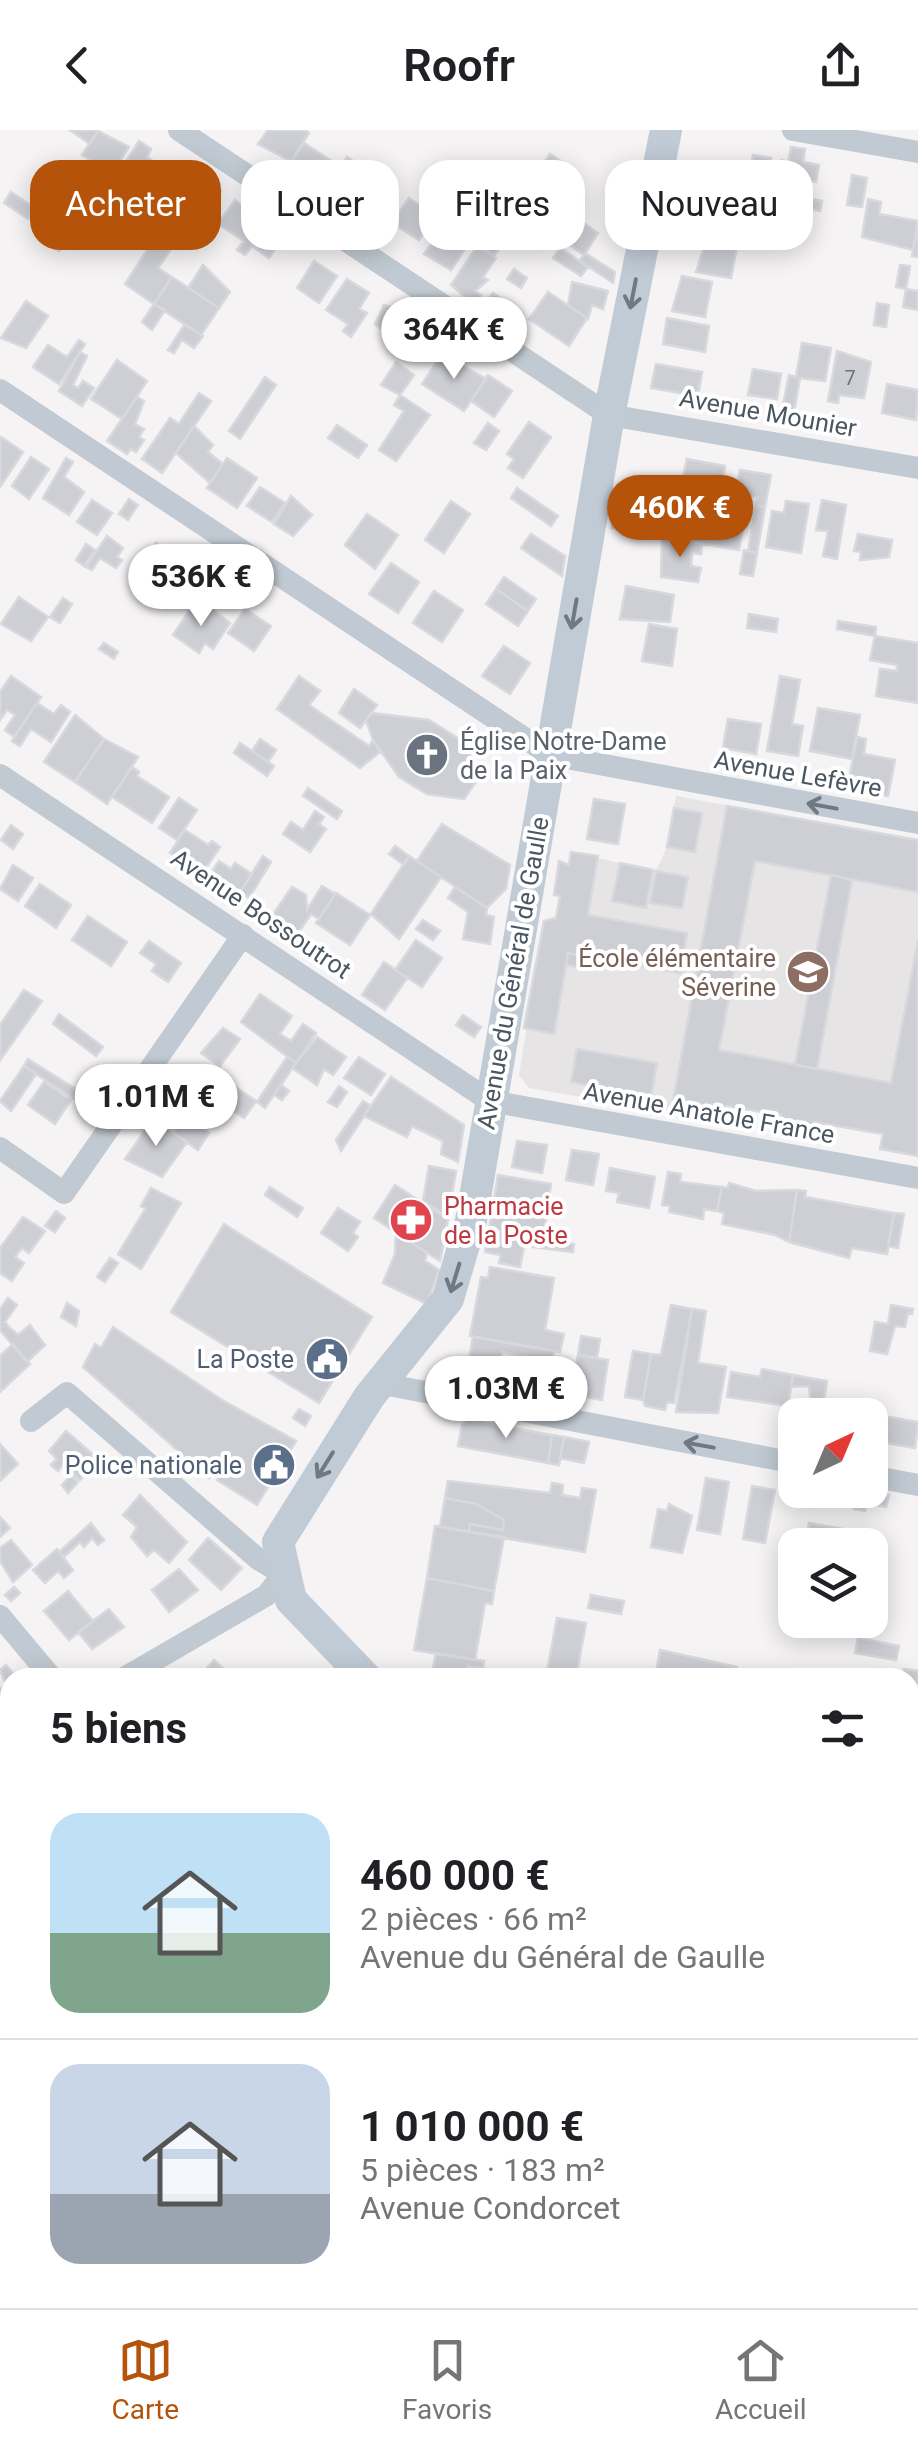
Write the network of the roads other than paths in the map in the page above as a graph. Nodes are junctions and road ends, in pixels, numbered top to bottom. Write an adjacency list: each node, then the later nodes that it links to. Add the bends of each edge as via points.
1 (179, 130): 6 (street)
2 (666, 130): 6 (street, Avenue du Général de Gaulle, one-way to 6)
3 (793, 130): 4 (street)
4 (918, 152)
5 (0, 390): 8 (street)
6 (609, 415): 7 (street, Avenue Mounier); 8 (street, Avenue du Général de Gaulle, one-way to 8)
7 (918, 468)
8 (550, 755): 10 (street, Avenue Lefèvre, one-way to 8); 12 (street, Avenue du Général de Gaulle)
9 (0, 775): 11 (street, Avenue Bossoutrot)
10 (918, 824)
11 (243, 935): 12 (street, Avenue Bossoutrot); 13 (street, via 64,1193)
12 (490, 1101): 14 (street, Avenue Anatole France); 15 (street, Avenue du Général de Gaulle, one-way to 15, via 471,1221 448,1300)
13 (0, 1148)
14 (918, 1178)
15 (378, 1384): 17 (street, one-way to 15); 20 (street, Avenue du Général de Gaulle, one-way to 20, via 278,1542)
16 (31, 1421): 20 (street, via 67,1393)
17 (778, 1460)
18 (888, 1479): 19 (street)
19 (918, 1485)
20 (282, 1574): 23 (street, via 267,1595); 24 (street, via 291,1600)
21 (0, 1616): 22 (street)
22 (44, 1668)
23 (141, 1668)
24 (356, 1668)

